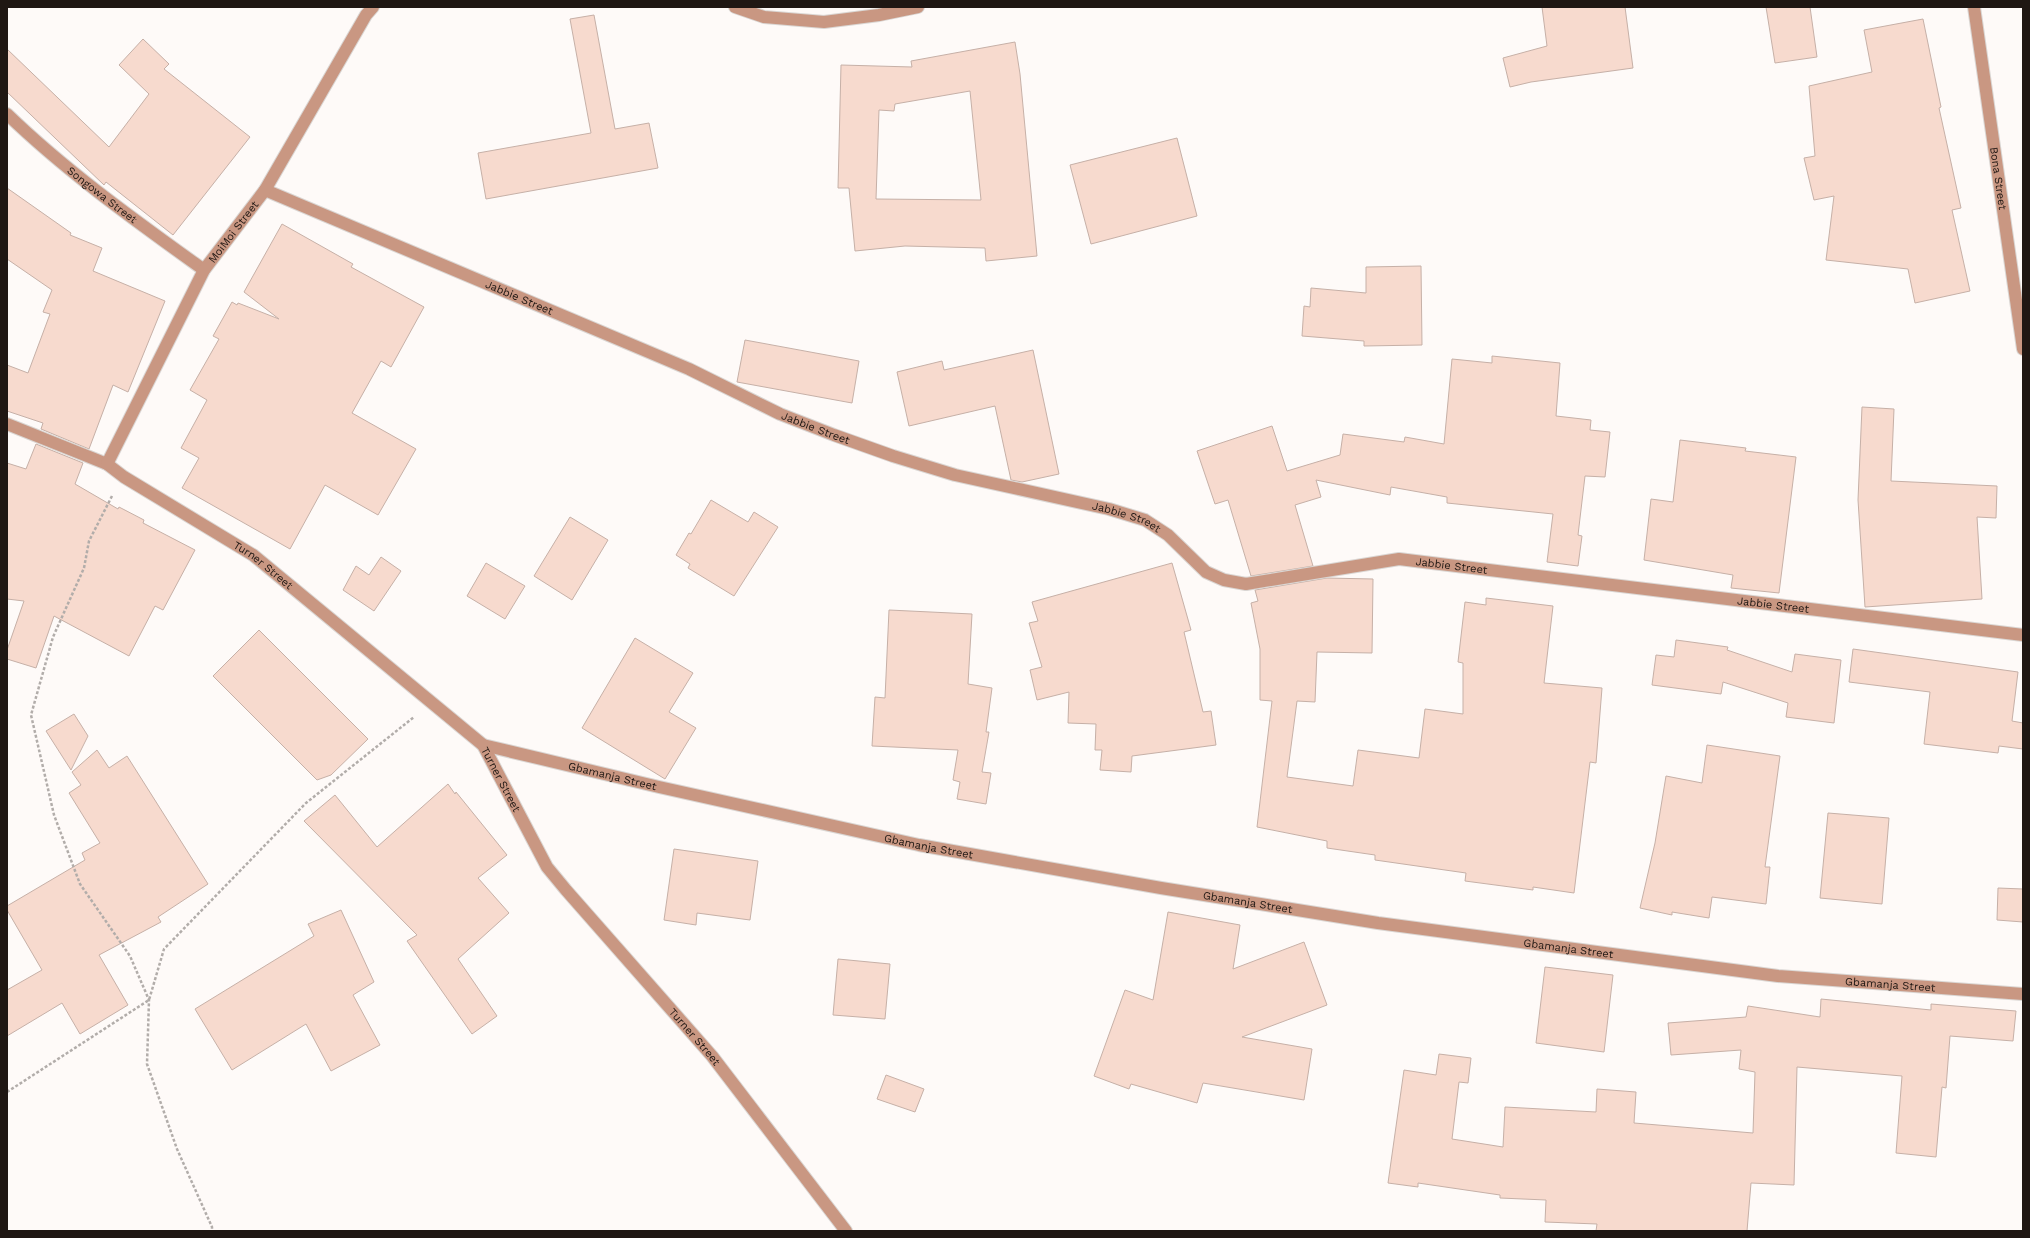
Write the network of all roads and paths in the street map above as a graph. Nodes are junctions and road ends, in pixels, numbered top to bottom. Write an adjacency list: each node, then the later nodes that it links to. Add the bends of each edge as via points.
1 (372, 7): 6 (street, MoiMoi Street)
2 (735, 7): 3 (street, via 764,17 824,22)
3 (918, 7)
4 (1974, 7): 8 (street, Bona Street)
5 (7, 114): 7 (street, Songowa Street, via 110,202)
6 (265, 190): 7 (street, MoiMoi Street); 12 (street, Jabbie Street, via 688,369 780,414 834,435 955,475 1109,508 1145,520 1168,535 1206,572 1224,580 1246,584 1400,558)
7 (204, 270): 10 (street, MoiMoi Street)
8 (2023, 349)
9 (7, 424): 10 (street, Turner Street)
10 (107, 464): 11 (street, Turner Street)
11 (124, 477): 13 (street, Turner Street, via 253,555); 16 (path, via 88,541 84,568 53,637 31,715 54,815 80,884 130,956)
12 (2023, 635)
13 (432, 703): 14 (street, Turner Street); 16 (path, via 306,803 164,949)
14 (483, 745): 15 (street, Gbamanja Street, via 919,845 1161,888 1378,922 1778,976); 19 (street, Turner Street, via 547,867 712,1056)
15 (2023, 994)
16 (149, 1000): 17 (path); 18 (path, via 147,1064 177,1149)
17 (7, 1092)
18 (212, 1231)
19 (846, 1231)

